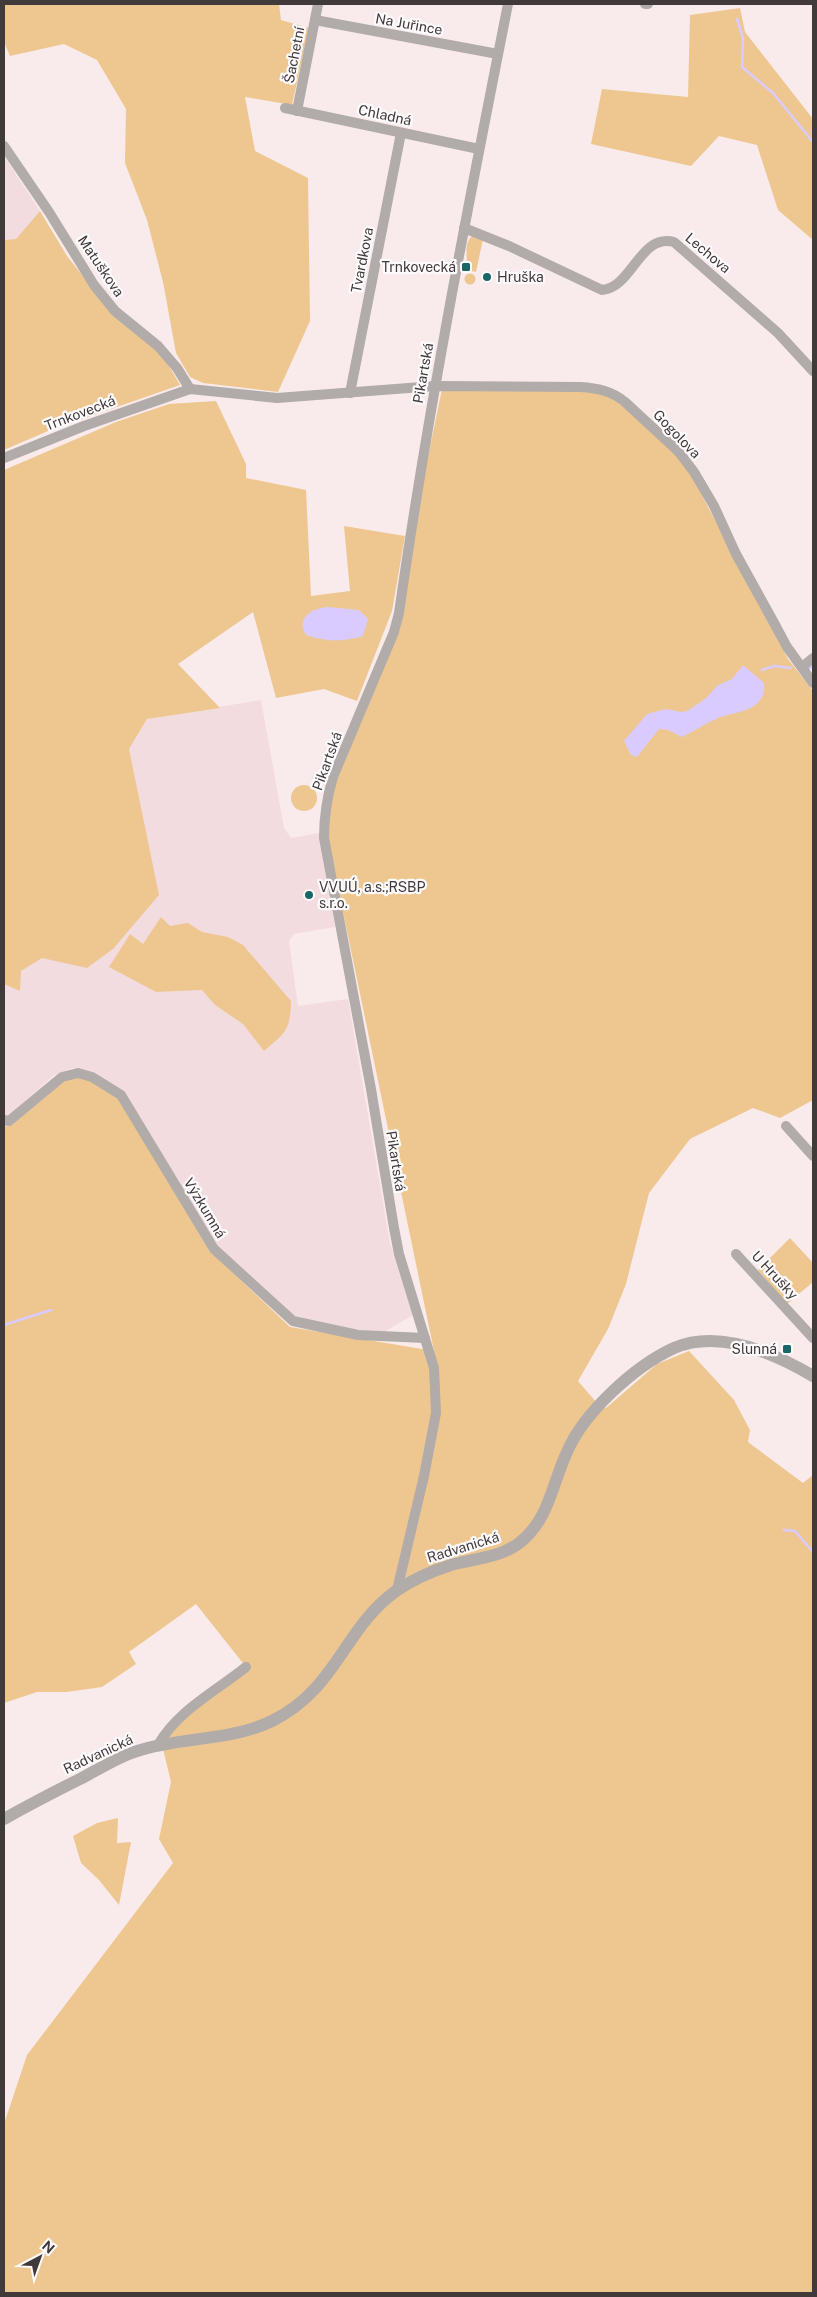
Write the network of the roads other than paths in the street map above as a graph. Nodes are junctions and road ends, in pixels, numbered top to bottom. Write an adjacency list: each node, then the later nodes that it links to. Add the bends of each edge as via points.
1 (318, 4): 3 (street, Šachetní)
2 (508, 4): 4 (street, Pikartská)
3 (315, 20): 4 (street, Na Juřince); 6 (street, Šachetní)
4 (498, 54): 9 (street, Pikartská)
5 (285, 108): 6 (street, Chladná)
6 (296, 111): 7 (street, Chladná)
7 (401, 133): 9 (street, Chladná); 14 (street, Tvardkova)
8 (4, 146): 13 (street, Matuškova, via 50,212 94,285 115,311 158,346)
9 (479, 149): 10 (street, Pikartská)
10 (464, 228): 11 (street, Lechova, via 602,290 618,283 654,244 674,242 778,333); 12 (street, Pikartská)
11 (813, 372)
12 (435, 386): 14 (street, Trnkovecká); 17 (street, Gogolova, via 587,388 608,392 625,402 668,442 694,472 736,554); 23 (street, Pikartská, via 399,613 333,777 324,825 399,1254)
13 (190, 389): 14 (street, Trnkovecká, via 277,398); 15 (street, Trnkovecká)
14 (350, 393)
15 (4, 458)
16 (813, 658): 17 (street)
17 (802, 667): 18 (street, Gogolova)
18 (813, 684)
19 (4, 1120): 23 (street, Výzkumná, via 9,1121 62,1077 78,1072 92,1077 121,1095 214,1249 293,1321 358,1335)
20 (786, 1126): 21 (street)
21 (813, 1156)
22 (736, 1254): 24 (street, U Hrušky)
23 (425, 1338): 26 (street, Pikartská, via 434,1368 436,1413)
24 (813, 1338)
25 (813, 1376): 26 (street, Radvanická, via 778,1358 735,1344 704,1341 669,1351 624,1382 582,1426 567,1451 548,1504 522,1540 501,1553 429,1573)
26 (397, 1590): 28 (street, Radvanická, via 370,1616 315,1691 289,1712 249,1730)
27 (246, 1667): 28 (street, via 178,1719)
28 (158, 1745): 29 (street, Radvanická, via 120,1757)
29 (4, 1819)

